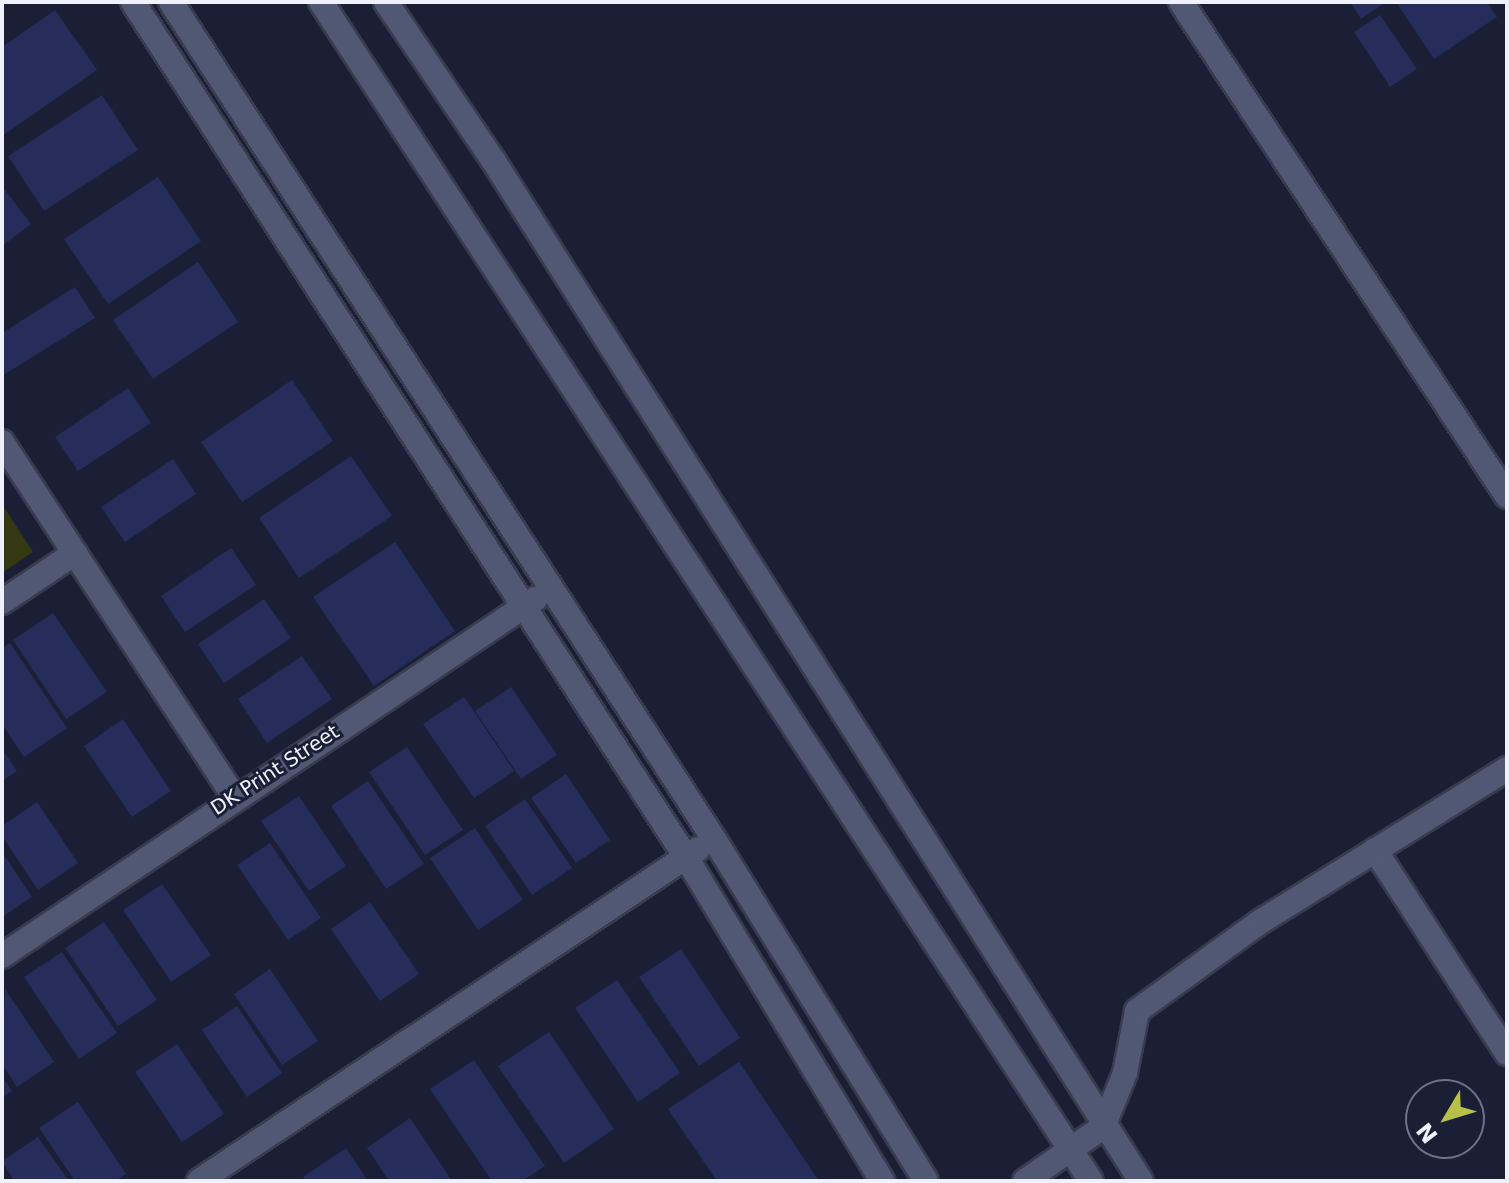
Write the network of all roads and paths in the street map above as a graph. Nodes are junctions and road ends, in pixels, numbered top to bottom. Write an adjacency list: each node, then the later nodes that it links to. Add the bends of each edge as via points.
1 (133, 2): 11 (street)
2 (171, 2): 9 (street)
3 (321, 2): 20 (street)
4 (386, 2): 19 (street, via 502,173)
5 (1181, 2): 7 (street)
6 (2, 442): 8 (street)
7 (1507, 496)
8 (75, 553): 10 (street); 13 (street)
9 (552, 589): 11 (street, DK Print Street); 14 (street)
10 (2, 602)
11 (524, 607): 13 (street, DK Print Street); 16 (street)
12 (1507, 769): 15 (street)
13 (234, 796): 17 (street, DK Print Street)
14 (714, 839): 16 (street); 24 (street)
15 (1375, 850): 18 (street); 19 (street, via 1260,922 1137,1011 1125,1073)
16 (686, 857): 22 (street); 23 (street)
17 (2, 956)
18 (1507, 1053)
19 (1103, 1127): 20 (street); 21 (street)
20 (1071, 1152): 25 (street); 26 (street)
21 (1125, 1156): 26 (street); 27 (street)
22 (199, 1181)
23 (882, 1181)
24 (926, 1181)
25 (1025, 1181)
26 (1090, 1181)
27 (1141, 1181)

